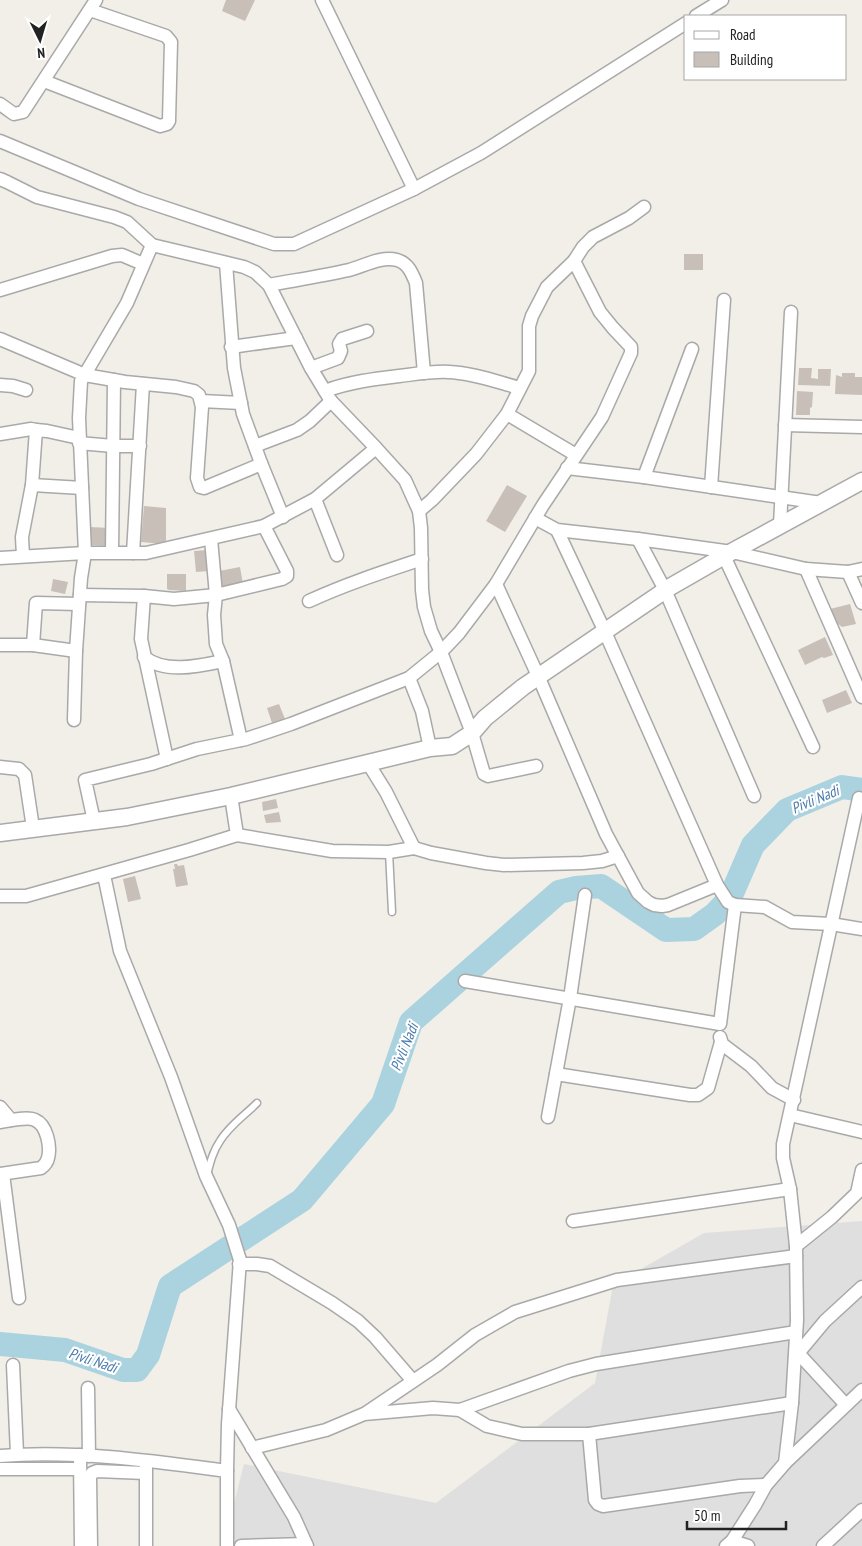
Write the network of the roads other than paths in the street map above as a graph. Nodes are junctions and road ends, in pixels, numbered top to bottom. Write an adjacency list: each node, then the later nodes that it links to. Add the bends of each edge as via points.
1 (322, 0): 10 (street)
2 (722, 0): 4 (street)
3 (93, 5): 6 (street); 6 (street, via 170,39 169,121 160,126)
4 (698, 15)
5 (684, 24): 10 (street, via 481,153)
6 (44, 80): 7 (street, via 23,112 14,114)
7 (0, 104)
8 (0, 141): 10 (street, via 139,199 274,244 294,244)
9 (0, 180): 12 (street, via 37,197 127,222)
10 (414, 189)
11 (644, 207): 13 (street, via 592,237)
12 (152, 245): 14 (street); 15 (street)
13 (574, 261): 31 (street, via 547,287 532,316 529,371); 46 (street, via 600,312 631,347 602,417)
14 (226, 263): 16 (street, via 255,272); 23 (street)
15 (143, 264): 17 (street, via 122,255 112,256); 27 (street, via 127,303)
16 (269, 286): 21 (street); 26 (street, via 389,258 399,260 406,264 416,283)
17 (0, 290)
18 (724, 300): 52 (street)
19 (791, 312): 37 (street)
20 (367, 331): 25 (street, via 342,339 338,358)
21 (296, 338): 23 (street); 25 (street)
22 (0, 339): 27 (street)
23 (231, 347): 35 (street)
24 (692, 349): 49 (street)
25 (312, 368): 33 (street)
26 (424, 373): 31 (street, via 470,374); 33 (street, via 342,385)
27 (85, 375): 28 (street); 41 (street, via 78,418)
28 (114, 380): 29 (street); 42 (street)
29 (143, 384): 34 (street, via 194,391); 43 (street)
30 (0, 385): 32 (street)
31 (520, 388): 36 (street)
32 (26, 390)
33 (328, 396): 44 (street, via 310,421 297,430); 45 (street)
34 (201, 401): 35 (street); 47 (street, via 197,478 200,487)
35 (241, 403): 44 (street)
36 (507, 414): 46 (street); 57 (street, via 476,454)
37 (785, 425): 38 (street); 54 (street)
38 (862, 427)
39 (36, 430): 40 (street); 41 (street); 51 (street)
40 (0, 434)
41 (79, 440): 42 (street); 53 (street)
42 (113, 446): 43 (street); 65 (street)
43 (140, 446): 66 (street)
44 (255, 446): 47 (street)
45 (376, 448): 55 (street); 57 (street, via 405,480)
46 (576, 455): 48 (street)
47 (261, 463): 58 (street)
48 (567, 468): 49 (street); 59 (street)
49 (644, 477): 52 (street)
50 (862, 480): 56 (street)
51 (32, 485): 53 (street); 70 (street, via 22,537)
52 (711, 487): 54 (street)
53 (82, 488): 67 (street)
54 (781, 497): 56 (street); 60 (street)
55 (315, 500): 58 (street); 69 (street)
56 (821, 503): 60 (street)
57 (419, 511): 72 (street)
58 (283, 517): 61 (street)
59 (536, 518): 62 (street); 76 (street)
60 (780, 525): 68 (street)
61 (264, 526): 63 (street); 78 (street, via 287,576)
62 (557, 530): 64 (street); 83 (street)
63 (210, 539): 66 (street); 78 (street)
64 (638, 539): 68 (street); 77 (street)
65 (112, 552): 66 (street); 67 (street)
66 (133, 552)
67 (85, 553): 70 (street); 80 (street)
68 (728, 554): 73 (street); 77 (street); 96 (street)
69 (337, 555)
70 (23, 556): 71 (street)
71 (0, 558)
72 (422, 559): 81 (street); 87 (street, via 424,607)
73 (806, 569): 75 (street); 92 (street)
74 (862, 569): 75 (street)
75 (848, 572): 82 (street)
76 (496, 584): 87 (street); 91 (street)
77 (665, 590): 83 (street); 103 (street)
78 (216, 595): 79 (street, via 174,599); 89 (street, via 216,644)
79 (144, 596): 80 (street); 88 (street, via 141,639)
80 (80, 599): 85 (street, via 36,603); 86 (street)
81 (309, 601)
82 (862, 603)
83 (605, 632): 91 (street); 113 (street)
84 (0, 645): 85 (street)
85 (33, 645): 86 (street)
86 (76, 651): 93 (street)
87 (441, 652): 90 (street); 94 (street)
88 (144, 657): 89 (street, via 157,665 169,667); 98 (street)
89 (223, 661): 95 (street)
90 (410, 678): 95 (street, via 292,724); 97 (street)
91 (539, 678): 94 (street, via 485,718); 111 (street)
92 (862, 696)
93 (74, 720)
94 (472, 733): 97 (street, via 452,746); 100 (street, via 485,775)
95 (241, 740): 98 (street)
96 (813, 747)
97 (430, 748): 99 (street)
98 (167, 759): 105 (street, via 85,780)
99 (368, 763): 102 (street); 109 (street)
100 (536, 766)
101 (0, 767): 106 (street, via 19,769 25,774)
102 (231, 796): 105 (street); 108 (street)
103 (754, 796)
104 (859, 798): 118 (street)
105 (94, 821): 106 (street)
106 (33, 828): 107 (street)
107 (0, 833)
108 (237, 835): 110 (street, via 332,851); 112 (street)
109 (414, 848): 110 (street); 111 (street, via 504,865 583,863)
110 (389, 852): 117 (lane)
111 (618, 856): 113 (street, via 638,893 654,905 668,905)
112 (104, 875): 114 (street, via 26,896); 134 (street, via 120,951 171,1076)
113 (718, 888): 116 (street)
114 (0, 896)
115 (585, 896): 121 (street)
116 (732, 904): 118 (street, via 765,906 792,922); 122 (street)
117 (392, 912)
118 (831, 924): 119 (street); 125 (street)
119 (862, 929)
120 (465, 981): 121 (street)
121 (570, 998): 122 (street); 124 (street)
122 (720, 1024): 123 (street)
123 (721, 1042): 124 (street, via 708,1088 698,1095); 125 (street, via 772,1088)
124 (556, 1074): 129 (street)
125 (794, 1100): 128 (street)
126 (257, 1103): 134 (lane, via 220,1140)
127 (0, 1107): 130 (street)
128 (790, 1115): 131 (street); 135 (street, via 783,1158)
129 (548, 1117)
130 (5, 1121): 133 (street, via 36,1120 41,1124 49,1153 46,1164 41,1168)
131 (862, 1132)
132 (862, 1170): 138 (street, via 857,1193)
133 (2, 1174): 137 (street)
134 (206, 1176): 139 (street, via 229,1225)
135 (790, 1189): 136 (street); 138 (street)
136 (573, 1221)
137 (5, 1223): 141 (street)
138 (796, 1251): 142 (street); 145 (street, via 617,1280 523,1309 475,1335)
139 (240, 1262): 145 (street, via 270,1266 332,1303 375,1337); 150 (street)
140 (862, 1287): 143 (street, via 825,1321)
141 (19, 1298)
142 (796, 1332): 143 (street); 151 (street, via 596,1364)
143 (796, 1355): 148 (street); 149 (street)
144 (13, 1366): 155 (street)
145 (414, 1381): 152 (street)
146 (88, 1388): 156 (street)
147 (862, 1390): 149 (street)
148 (792, 1403): 153 (street); 158 (street)
149 (846, 1405): 158 (street)
150 (229, 1409): 154 (street); 162 (street)
151 (460, 1410): 152 (street, via 432,1408); 153 (street, via 487,1426 522,1434)
152 (364, 1414): 154 (street, via 326,1430)
153 (588, 1434): 163 (street, via 595,1500 603,1506)
154 (252, 1448): 166 (street, via 294,1517)
155 (17, 1454): 156 (street); 157 (street)
156 (84, 1455): 159 (street); 161 (street)
157 (0, 1456)
158 (785, 1464): 163 (street)
159 (146, 1466): 162 (street); 168 (street, via 92,1473); 169 (street)
160 (0, 1469): 161 (street)
161 (80, 1469): 167 (street)
162 (226, 1471): 170 (street)
163 (766, 1485): 165 (street)
164 (862, 1510): 173 (street)
165 (729, 1544): 172 (street)
166 (306, 1545): 171 (street)
167 (81, 1546)
168 (91, 1546)
169 (146, 1546)
170 (227, 1546)
171 (241, 1546)
172 (748, 1546)
173 (823, 1546)

